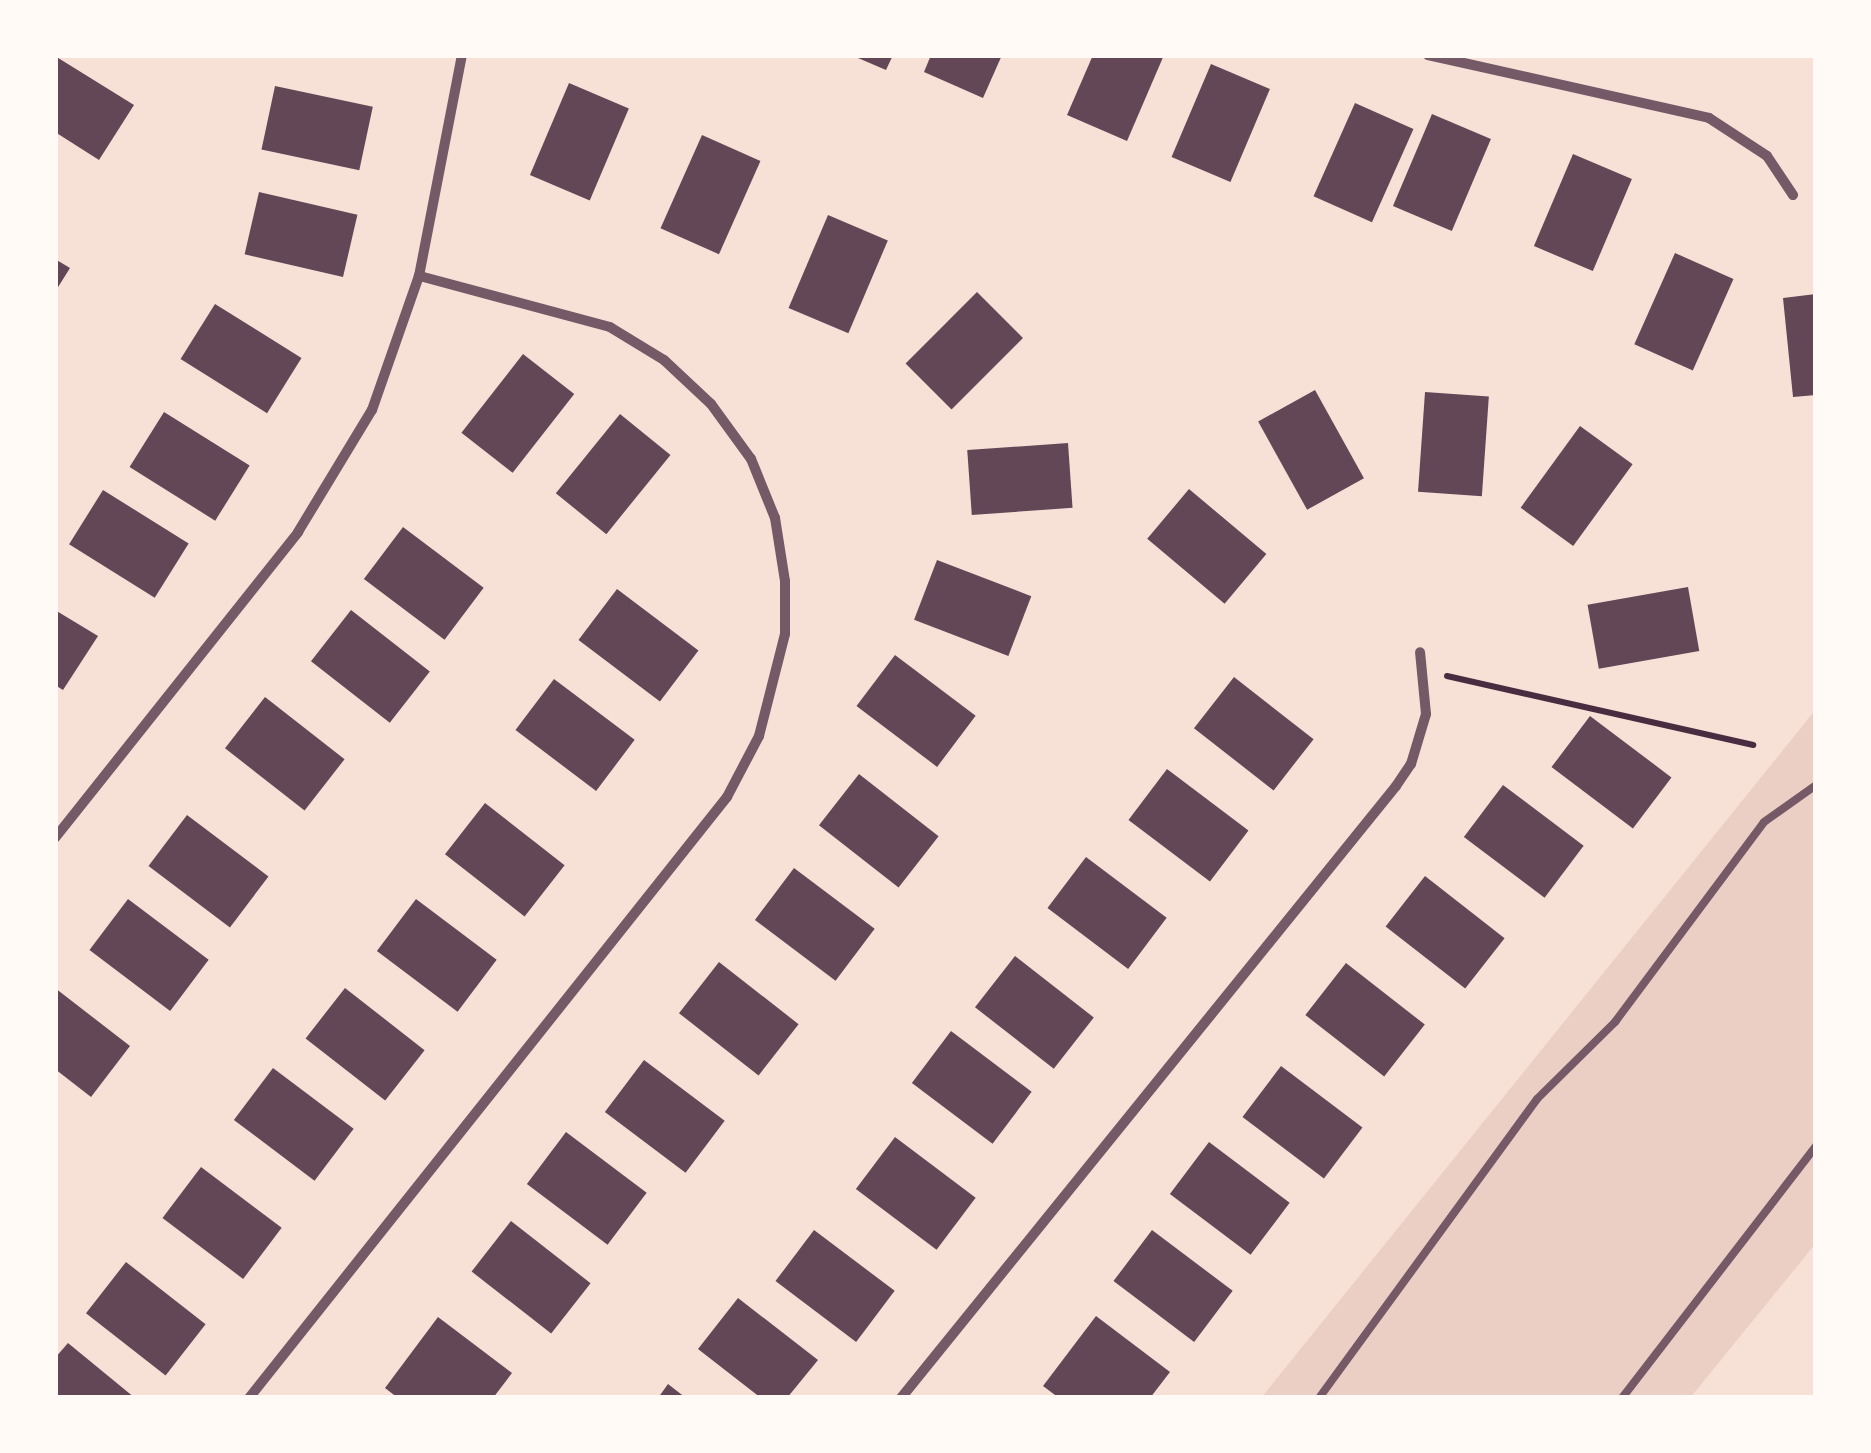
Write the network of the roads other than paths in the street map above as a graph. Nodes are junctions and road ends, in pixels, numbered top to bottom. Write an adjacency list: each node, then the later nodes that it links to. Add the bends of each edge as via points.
1 (462, 55): 4 (street)
2 (1428, 55): 3 (street, via 1709,118 1759,148)
3 (1792, 194)
4 (419, 276): 7 (street, via 399,344 338,473); 9 (street, via 610,327 664,360 699,393 751,459 775,518 785,634 759,736 727,797)
5 (1420, 652): 10 (street, via 1426,672 1420,740 1396,786)
6 (1816, 785): 11 (lane, via 1764,822 1616,1022 1537,1100)
7 (55, 838)
8 (1816, 1146): 12 (lane)
9 (249, 1398)
10 (901, 1398)
11 (1319, 1398)
12 (1622, 1398)

